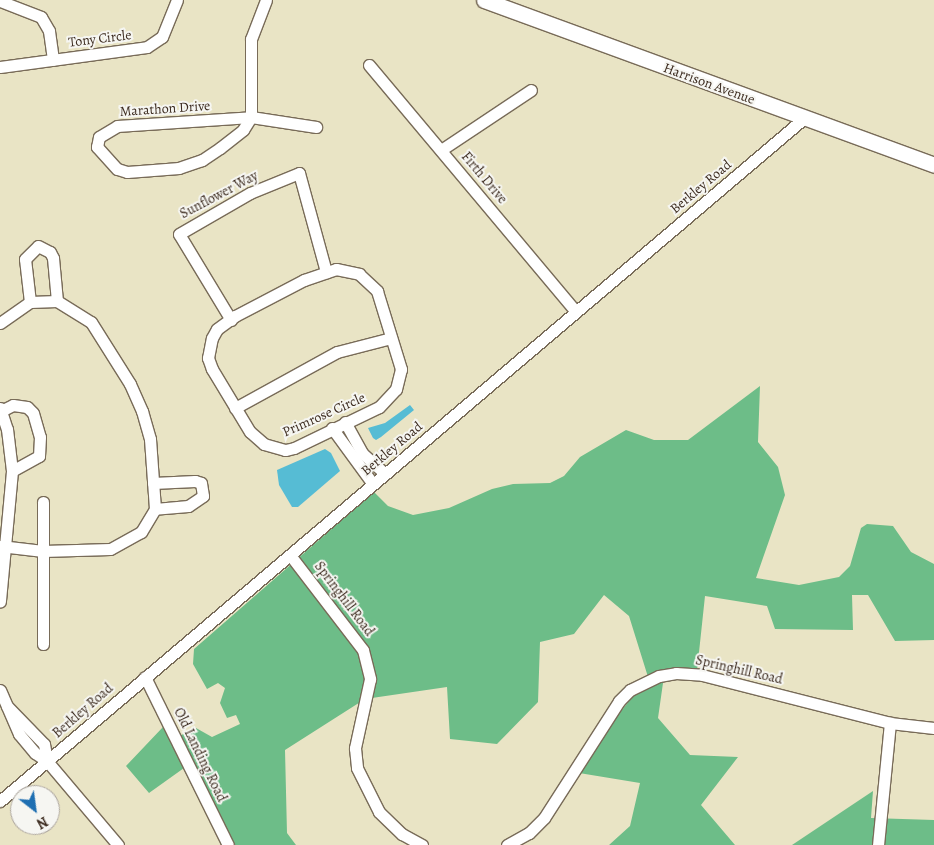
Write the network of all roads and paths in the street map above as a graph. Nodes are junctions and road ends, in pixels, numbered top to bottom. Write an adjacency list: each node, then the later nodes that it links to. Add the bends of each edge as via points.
1 (177, 0): 5 (street, Tony Circle, via 162,37 147,47)
2 (266, 0): 9 (street, via 251,39)
3 (484, 0): 10 (main road, Harrison Avenue)
4 (0, 1): 5 (street, via 41,17 49,31)
5 (53, 60): 7 (street, Tony Circle)
6 (369, 65): 12 (street, Firth Drive)
7 (0, 67)
8 (532, 90): 12 (street)
9 (251, 117): 9 (street, Marathon Drive, via 243,130 220,148 202,160 179,168 127,172 114,166 97,147 99,137 117,126); 11 (street, Marathon Drive)
10 (803, 119): 13 (main road, Harrison Avenue); 17 (street, Berkley Road)
11 (316, 127)
12 (440, 150): 17 (street, Firth Drive)
13 (934, 165)
14 (326, 272): 18 (street, Primrose Circle, via 304,280); 18 (street, Sunflower Way, via 299,173 250,192 178,234); 20 (street, Primrose Circle, via 345,270 366,280 376,291)
15 (58, 301): 16 (street); 16 (street, via 53,258 50,252 38,246 25,259); 27 (street, via 91,322 130,384 150,439)
16 (30, 302): 19 (street)
17 (576, 312): 26 (street, Berkley Road)
18 (231, 320): 21 (street, Primrose Circle, via 212,338 208,358)
19 (0, 323)
20 (391, 338): 21 (street, via 337,352); 23 (street, Primrose Circle, via 400,368 396,389 379,407)
21 (235, 408): 24 (street, Primrose Circle, via 256,440 276,448 294,448)
22 (1, 409): 25 (street); 25 (street, via 14,405 27,407 33,413 40,437 39,456)
23 (345, 422): 24 (street, Primrose Circle); 26 (street, via 362,452)
24 (332, 428): 28 (street)
25 (12, 471): 31 (street)
26 (385, 474): 28 (street, Berkley Road)
27 (153, 483): 30 (street); 30 (street, via 195,481 201,484 203,496 188,506)
28 (373, 484): 33 (street, Berkley Road)
29 (43, 502): 32 (street)
30 (155, 508): 32 (street, via 141,532 110,549)
31 (2, 547): 32 (street); 34 (street)
32 (43, 551): 35 (street)
33 (290, 555): 36 (street, Berkley Road); 44 (street, Springhill Road, via 363,650 370,678 355,748 357,768 379,812 402,834)
34 (0, 601)
35 (43, 644)
36 (145, 677): 40 (street, Berkley Road); 43 (street, Old Landing Road)
37 (0, 690): 40 (street, via 19,734 35,753)
38 (890, 723): 39 (street, Springhill Road); 45 (street, Springhill Road, via 702,675 676,673 659,676 641,684 618,701 544,818 528,833); 46 (street)
39 (934, 728)
40 (47, 761): 41 (street, Berkley Road); 42 (street)
41 (0, 801)
42 (118, 845)
43 (228, 845)
44 (422, 845)
45 (507, 845)
46 (878, 845)

